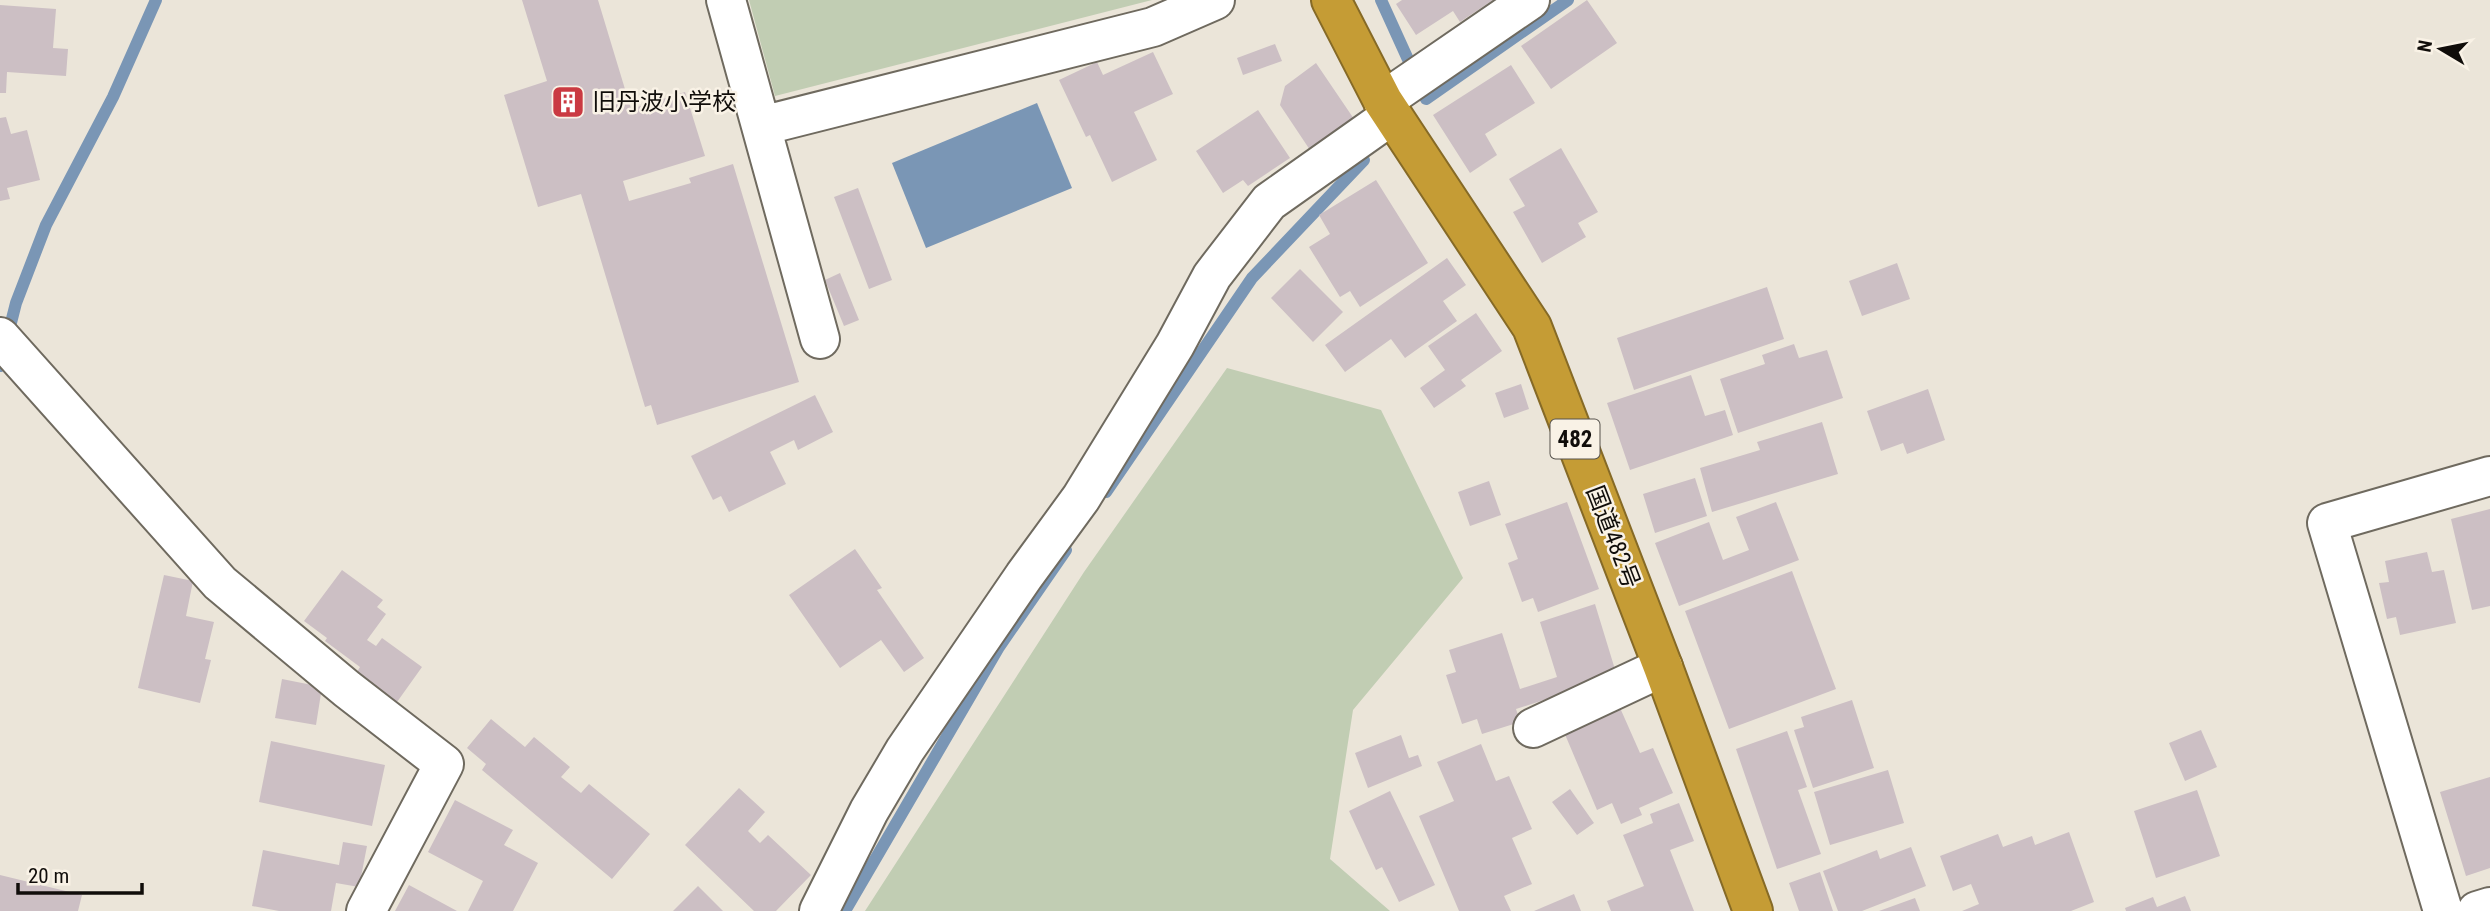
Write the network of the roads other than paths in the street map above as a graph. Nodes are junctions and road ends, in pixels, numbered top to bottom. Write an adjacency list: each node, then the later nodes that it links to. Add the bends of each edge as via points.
1 (726, 0): 6 (street)
2 (1215, 0): 6 (street, via 1153,27)
3 (1331, 0): 5 (highway, 国道482号 / 482)
4 (1530, 0): 5 (street)
5 (1388, 108): 10 (highway, 国道482号 / 482, via 1532,327); 14 (street, via 1269,202 1212,276 1081,498 905,750)
6 (761, 126): 7 (street)
7 (820, 339)
8 (11, 348): 13 (street, via 220,583 444,764)
9 (2490, 476): 16 (street, via 2327,523)
10 (1663, 667): 11 (street); 15 (highway, 国道482号 / 482)
11 (1533, 728)
12 (2490, 907): 17 (street)
13 (366, 911)
14 (819, 911)
15 (1753, 911)
16 (2443, 911)
17 (2477, 911)

